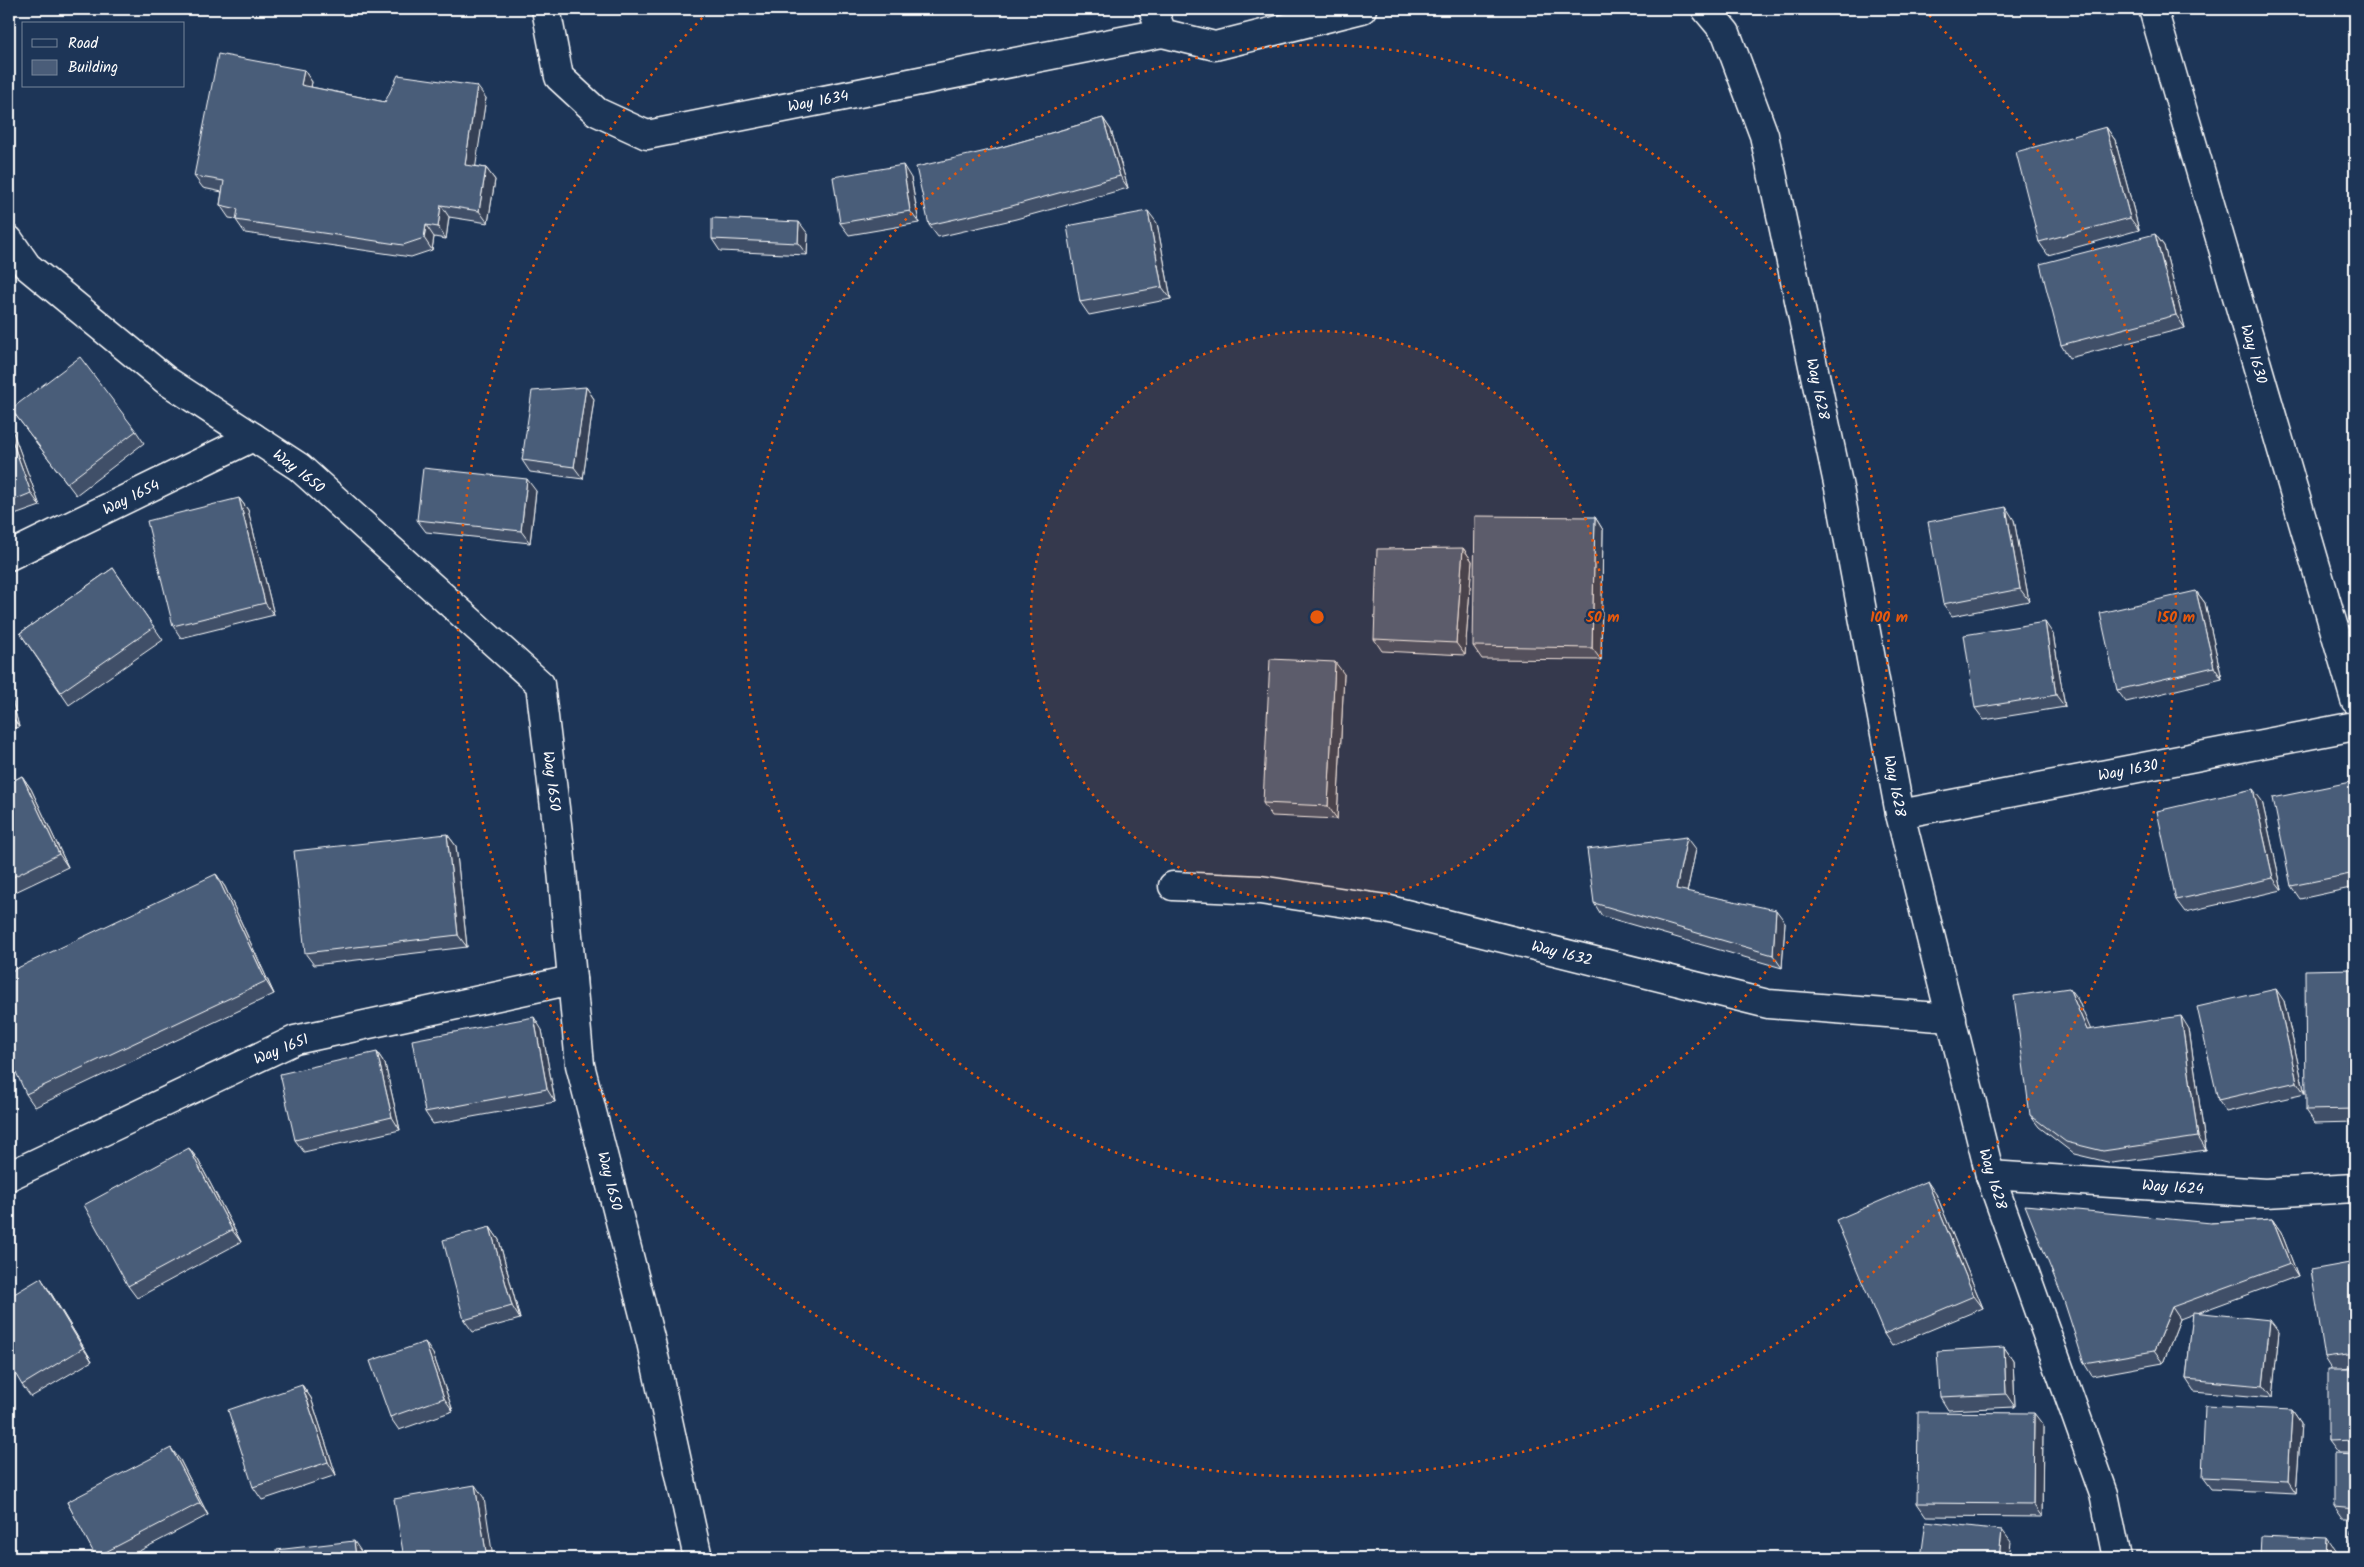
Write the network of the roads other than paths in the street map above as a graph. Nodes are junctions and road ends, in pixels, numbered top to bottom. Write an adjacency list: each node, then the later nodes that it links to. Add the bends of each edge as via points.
1 (546, 9): 5 (street, Way 1634, via 559,77 597,112 647,135)
2 (1362, 9): 5 (street, via 1215,46)
3 (1706, 9): 11 (street, Way 1628, via 1726,34 1764,135 1839,488)
4 (2153, 9): 9 (street, Way 1630)
5 (1157, 21)
6 (9, 240): 7 (street, Way 1650, via 27,266 167,381)
7 (253, 437): 8 (street, Way 1654); 13 (street, Way 1650, via 298,467 540,684)
8 (9, 556)
9 (2355, 700)
10 (2355, 726): 11 (street, Way 1630)
11 (1900, 814): 14 (street, Way 1628)
12 (1172, 886): 14 (street, Way 1632, via 1260,890 1386,909 1768,1004)
13 (572, 980): 15 (street, Way 1651, via 295,1040); 18 (street, Way 1650, via 580,1065 651,1342)
14 (1952, 1018): 16 (street, Way 1628)
15 (9, 1176)
16 (1990, 1176): 17 (street, Way 1624, via 2265,1193); 19 (street, Way 1628, via 2104,1494)
17 (2355, 1188)
18 (698, 1558)
19 (2117, 1558)

